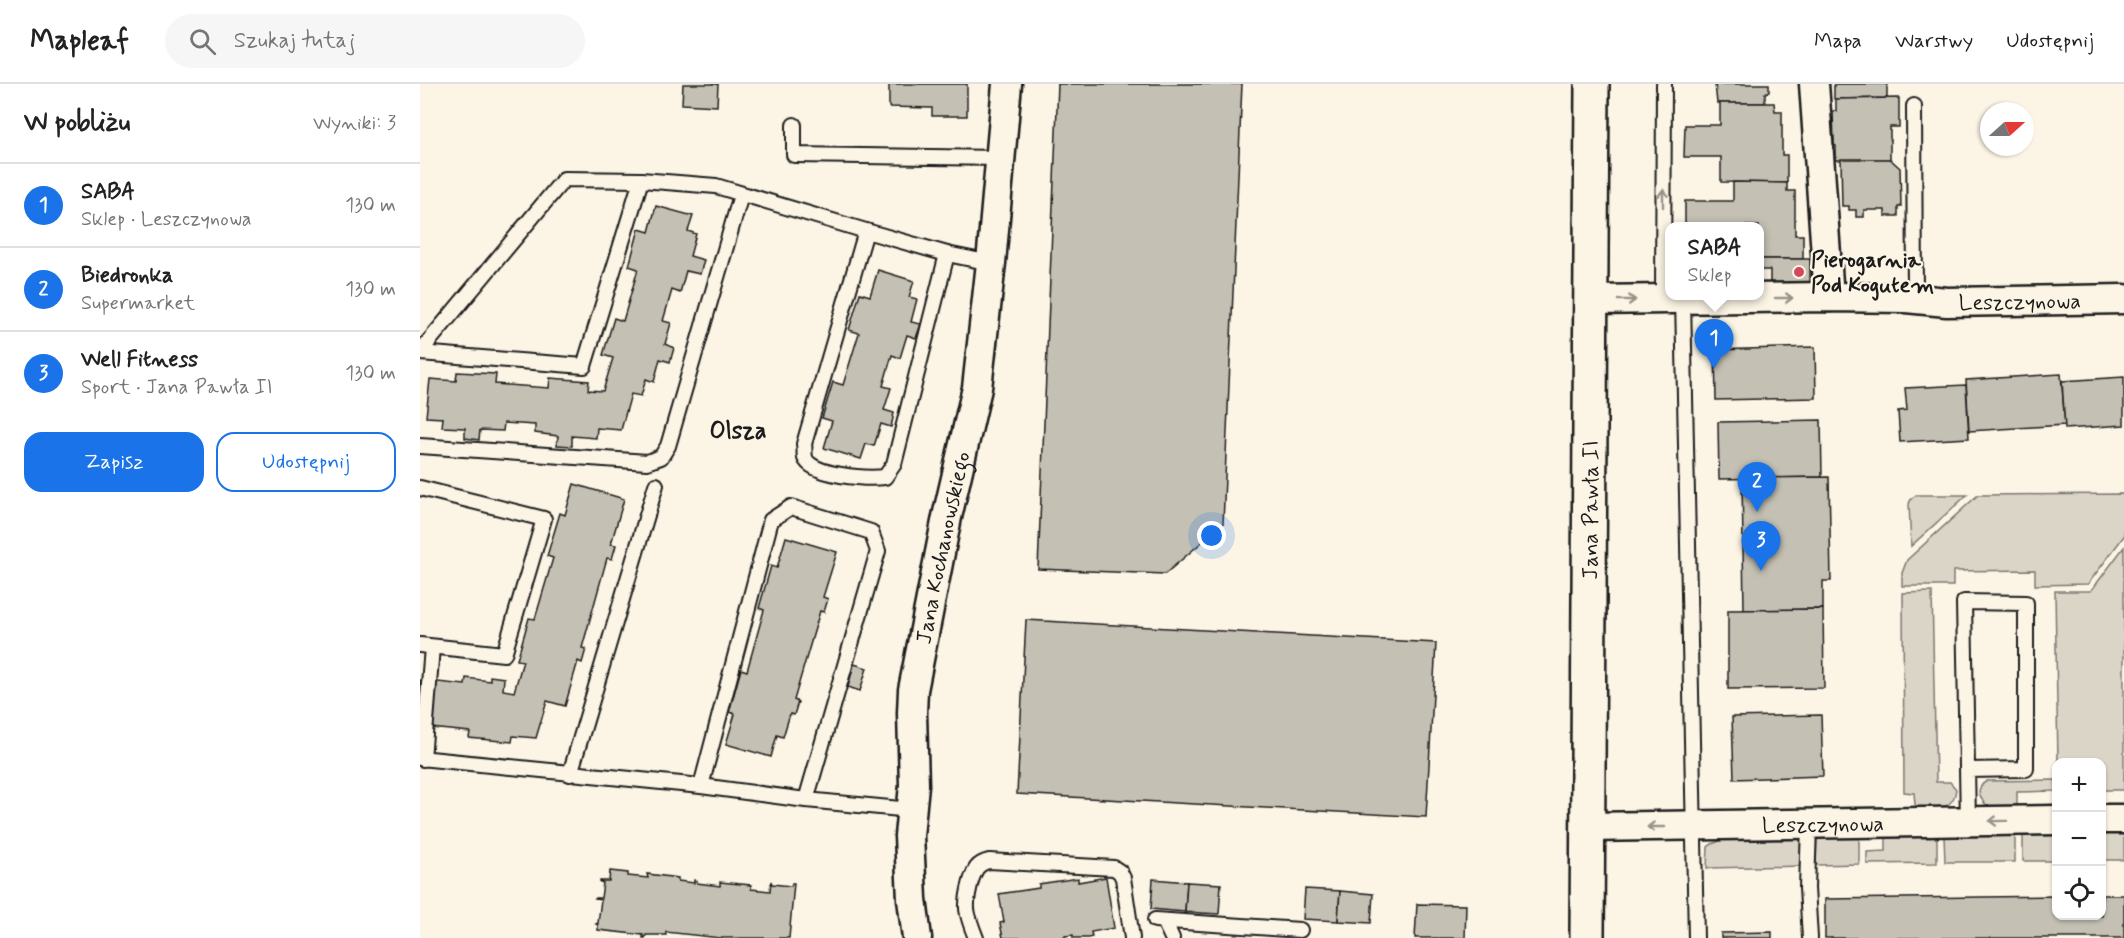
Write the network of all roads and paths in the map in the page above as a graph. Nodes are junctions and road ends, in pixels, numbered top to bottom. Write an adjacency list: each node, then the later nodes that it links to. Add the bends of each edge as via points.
1 (1007, 84): 7 (street, Jana Kochanowskiego)
2 (1592, 84): 18 (street, Jana Pawła II)
3 (1664, 84): 10 (lane, one-way to 3)
4 (1814, 84): 15 (street)
5 (1914, 106): 20 (lane)
6 (794, 125): 7 (lane, via 794,155)
7 (1000, 158): 13 (street, Jana Kochanowskiego)
8 (642, 180): 9 (lane, via 716,186); 21 (lane, via 564,179); 21 (lane, via 584,366)
9 (741, 195): 11 (lane); 22 (lane, via 668,446 661,457 647,462)
10 (1670, 222)
11 (866, 231): 12 (lane); 12 (lane, via 804,444 806,459 817,470 885,477 894,464)
12 (948, 254): 13 (lane)
13 (991, 263): 31 (street, Jana Kochanowskiego, via 977,388 913,690)
14 (1764, 297): 15 (street, Leszczynowa, one-way to 15)
15 (1829, 297): 20 (street, Leszczynowa)
16 (1665, 299): 18 (street, Leszczynowa, one-way to 16)
17 (2124, 299): 20 (street, Leszczynowa)
18 (1591, 300): 38 (street, Jana Pawła II)
19 (1673, 300): 37 (lane)
20 (1915, 300)
21 (420, 353)
22 (420, 446)
23 (656, 485): 28 (lane)
24 (420, 488): 25 (lane, via 544,519 504,654)
25 (426, 646): 26 (lane)
26 (422, 758): 28 (lane)
27 (1967, 770): 27 (lane, via 1965,602 2025,603 2026,768); 35 (lane)
28 (570, 774): 29 (lane)
29 (701, 786): 30 (lane); 30 (lane, via 771,520 791,507 871,532 878,551)
30 (806, 800): 31 (lane)
31 (911, 810): 40 (street, Jana Kochanowskiego, via 910,866)
32 (2106, 819): 33 (street)
33 (2124, 819)
34 (2052, 820): 35 (street, Leszczynowa, one-way to 35)
35 (1968, 822): 36 (street, Leszczynowa)
36 (1809, 825): 37 (street, Leszczynowa); 46 (lane)
37 (1694, 826): 38 (street, Leszczynowa, one-way to 38); 45 (lane)
38 (1587, 827): 44 (street, Jana Pawła II)
39 (1300, 930): 43 (lane, via 1160,921)
40 (917, 938)
41 (976, 938): 42 (lane, via 966,900 975,867 989,861 1114,868 1123,878)
42 (1132, 938)
43 (1172, 938)
44 (1587, 938)
45 (1696, 938)
46 (1810, 938)

